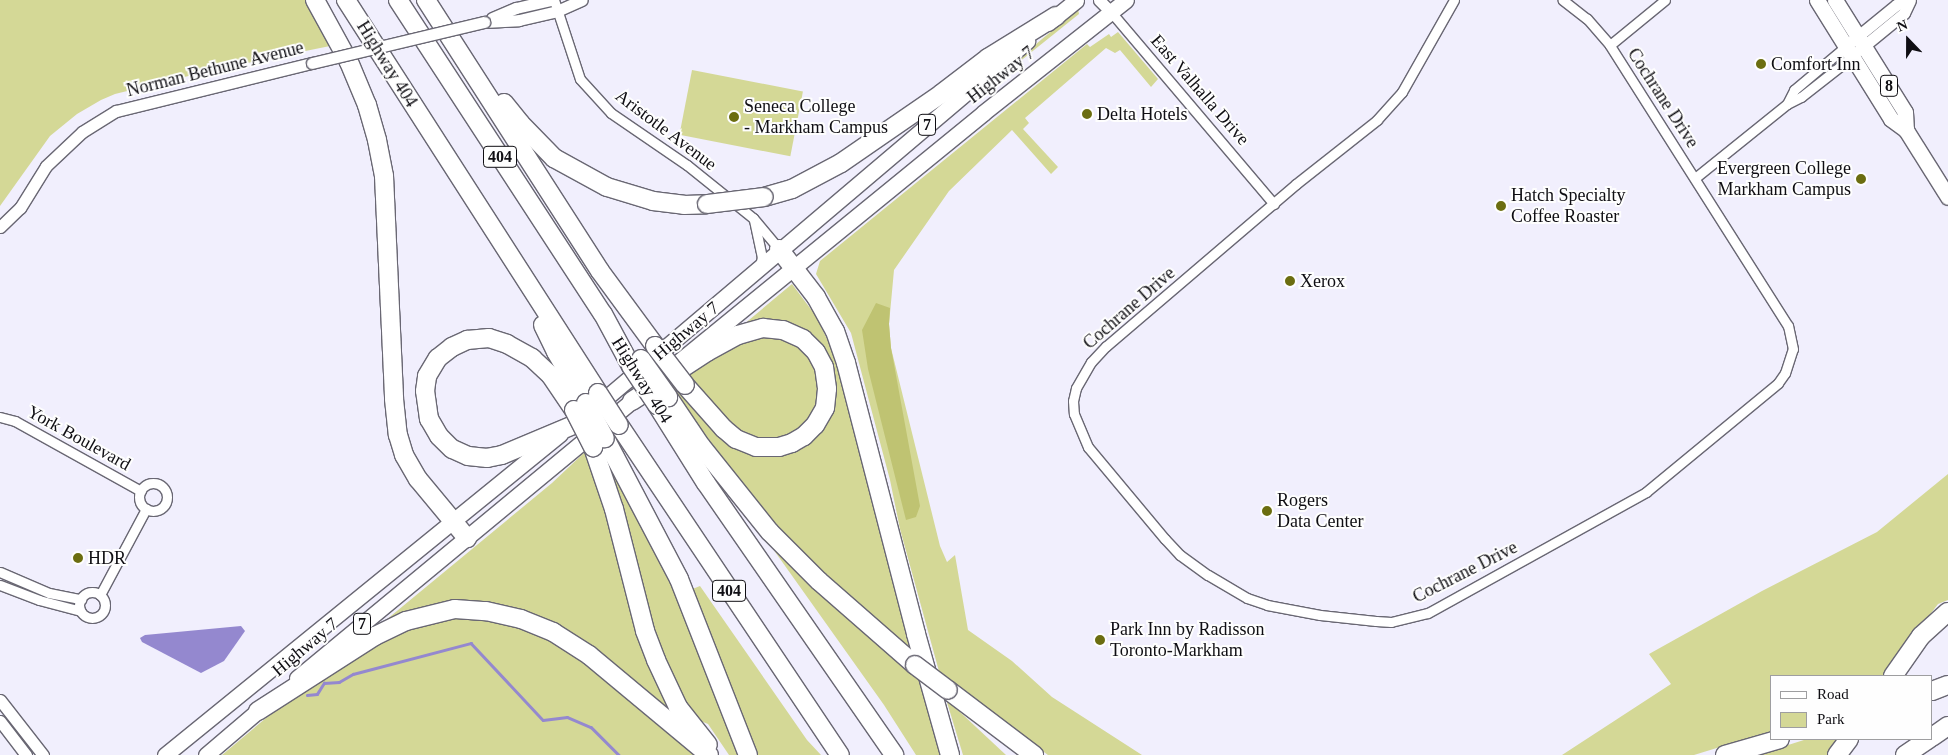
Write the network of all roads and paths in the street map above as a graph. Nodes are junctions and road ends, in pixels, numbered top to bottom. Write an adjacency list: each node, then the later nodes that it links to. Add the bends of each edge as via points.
1 (315, 0): 37 (highway, via 348,62 366,105 384,176 398,435 404,455 418,479)
2 (346, 0): 32 (highway, Highway 404 / 404, via 520,273)
3 (398, 0): 31 (highway, 404, bridge)
4 (426, 0): 17 (highway, bridge, via 520,123 554,158 607,187 654,201 684,205 764,197 792,189 841,163 988,58); 30 (highway, bridge, via 600,271 654,346 684,385 724,429 736,439 756,447 779,447 792,443 815,425 825,408 828,389 824,367 816,352 803,339 783,330 763,328 738,335 707,352)
5 (582, 0): 15 (street, Norman Bethune Avenue)
6 (1076, 0): 17 (main road, Highway 7 / 7)
7 (1099, 0): 16 (street, East Valhalla Drive)
8 (1126, 0): 16 (main road, Highway 7 / 7)
9 (1454, 0): 24 (street, Cochrane Drive, via 1402,92 1377,120)
10 (1563, 0): 19 (street, Cochrane Drive, via 1587,19)
11 (1665, 0): 19 (street)
12 (1817, 0): 20 (main road, 8)
13 (1835, 0): 18 (main road, 8)
14 (1909, 0): 18 (street, via 1904,13)
15 (554, 4): 25 (street, Aristotle Avenue, via 580,79 611,113 687,165); 26 (street, Norman Bethune Avenue, bridge, via 519,20 484,22 116,111 82,132 46,166 20,208)
16 (1110, 6): 24 (street, East Valhalla Drive); 29 (main road, Highway 7 / 7)
17 (1056, 16): 27 (main road, Highway 7 / 7)
18 (1861, 41): 20 (street); 21 (main road, 8, via 1905,112)
19 (1610, 45): 22 (street, Cochrane Drive)
20 (1849, 52): 21 (main road, 8, via 1891,119); 22 (street, via 1794,90 1787,104)
21 (1906, 130): 23 (main road, 8)
22 (1695, 178): 24 (street, Cochrane Drive, via 1788,326 1793,349 1785,373 1778,383 1646,492 1428,612 1390,622 1286,610 1247,598 1208,575 1180,555 1088,447 1074,414 1076,388 1091,362 1106,346)
23 (1948, 197)
24 (1274, 204)
25 (754, 218): 27 (street, Aristotle Avenue); 28 (street, via 762,257)
26 (0, 227)
27 (779, 249): 28 (main road, Highway 7 / 7); 29 (highway)
28 (760, 266): 32 (main road, Highway 7 / 7, via 622,387)
29 (793, 268): 30 (main road, Highway 7 / 7); 68 (highway, via 825,313 846,363)
30 (632, 400): 38 (main road, Highway 7 / 7)
31 (662, 401): 49 (highway, bridge, via 770,532 819,581); 67 (highway, Highway 404 / 404, via 706,483)
32 (582, 408): 32 (highway, via 502,455 488,458 468,456 452,449 439,436 429,419 425,391 428,376 438,358 467,340 489,338 532,358); 34 (highway, bridge); 37 (main road, Highway 7 / 7); 66 (highway, 404, bridge, via 619,425)
33 (0, 417): 35 (street, York Boulevard, via 15,421)
34 (599, 443): 64 (highway, via 645,631 678,707); 65 (highway, via 679,579)
35 (141, 491): 36 (street, via 140,504); 36 (street, via 155,483 167,493 163,508 154,512)
36 (146, 509): 41 (street)
37 (452, 521): 38 (highway); 61 (main road, Highway 7 / 7)
38 (467, 538): 52 (main road, Highway 7 / 7)
39 (0, 572): 42 (street, via 49,593)
40 (0, 585): 43 (street)
41 (100, 594): 42 (street, via 90,592); 43 (street, via 106,607 100,616 90,618)
42 (81, 599): 43 (street)
43 (80, 611)
44 (1948, 612): 46 (highway, via 1921,636)
45 (1948, 627): 47 (highway, via 1934,636)
46 (1894, 675)
47 (1897, 675)
48 (1948, 686): 50 (highway)
49 (948, 690): 69 (highway); 70 (highway)
50 (1933, 691)
51 (0, 700): 60 (street)
52 (258, 711): 62 (main road, Highway 7 / 7); 63 (highway, via 375,636 406,621 455,609 486,610 522,619 553,632 588,655)
53 (0, 721): 59 (street)
54 (1948, 726): 55 (highway)
55 (1933, 736)
56 (1777, 740): 71 (highway)
57 (1848, 740): 72 (highway)
58 (1927, 740): 73 (highway)
59 (26, 755)
60 (43, 755)
61 (165, 755)
62 (206, 755)
63 (709, 755)
64 (717, 755)
65 (748, 755)
66 (840, 755)
67 (894, 755)
68 (950, 755)
69 (1020, 755)
70 (1034, 755)
71 (1725, 755)
72 (1836, 755)
73 (1905, 755)

